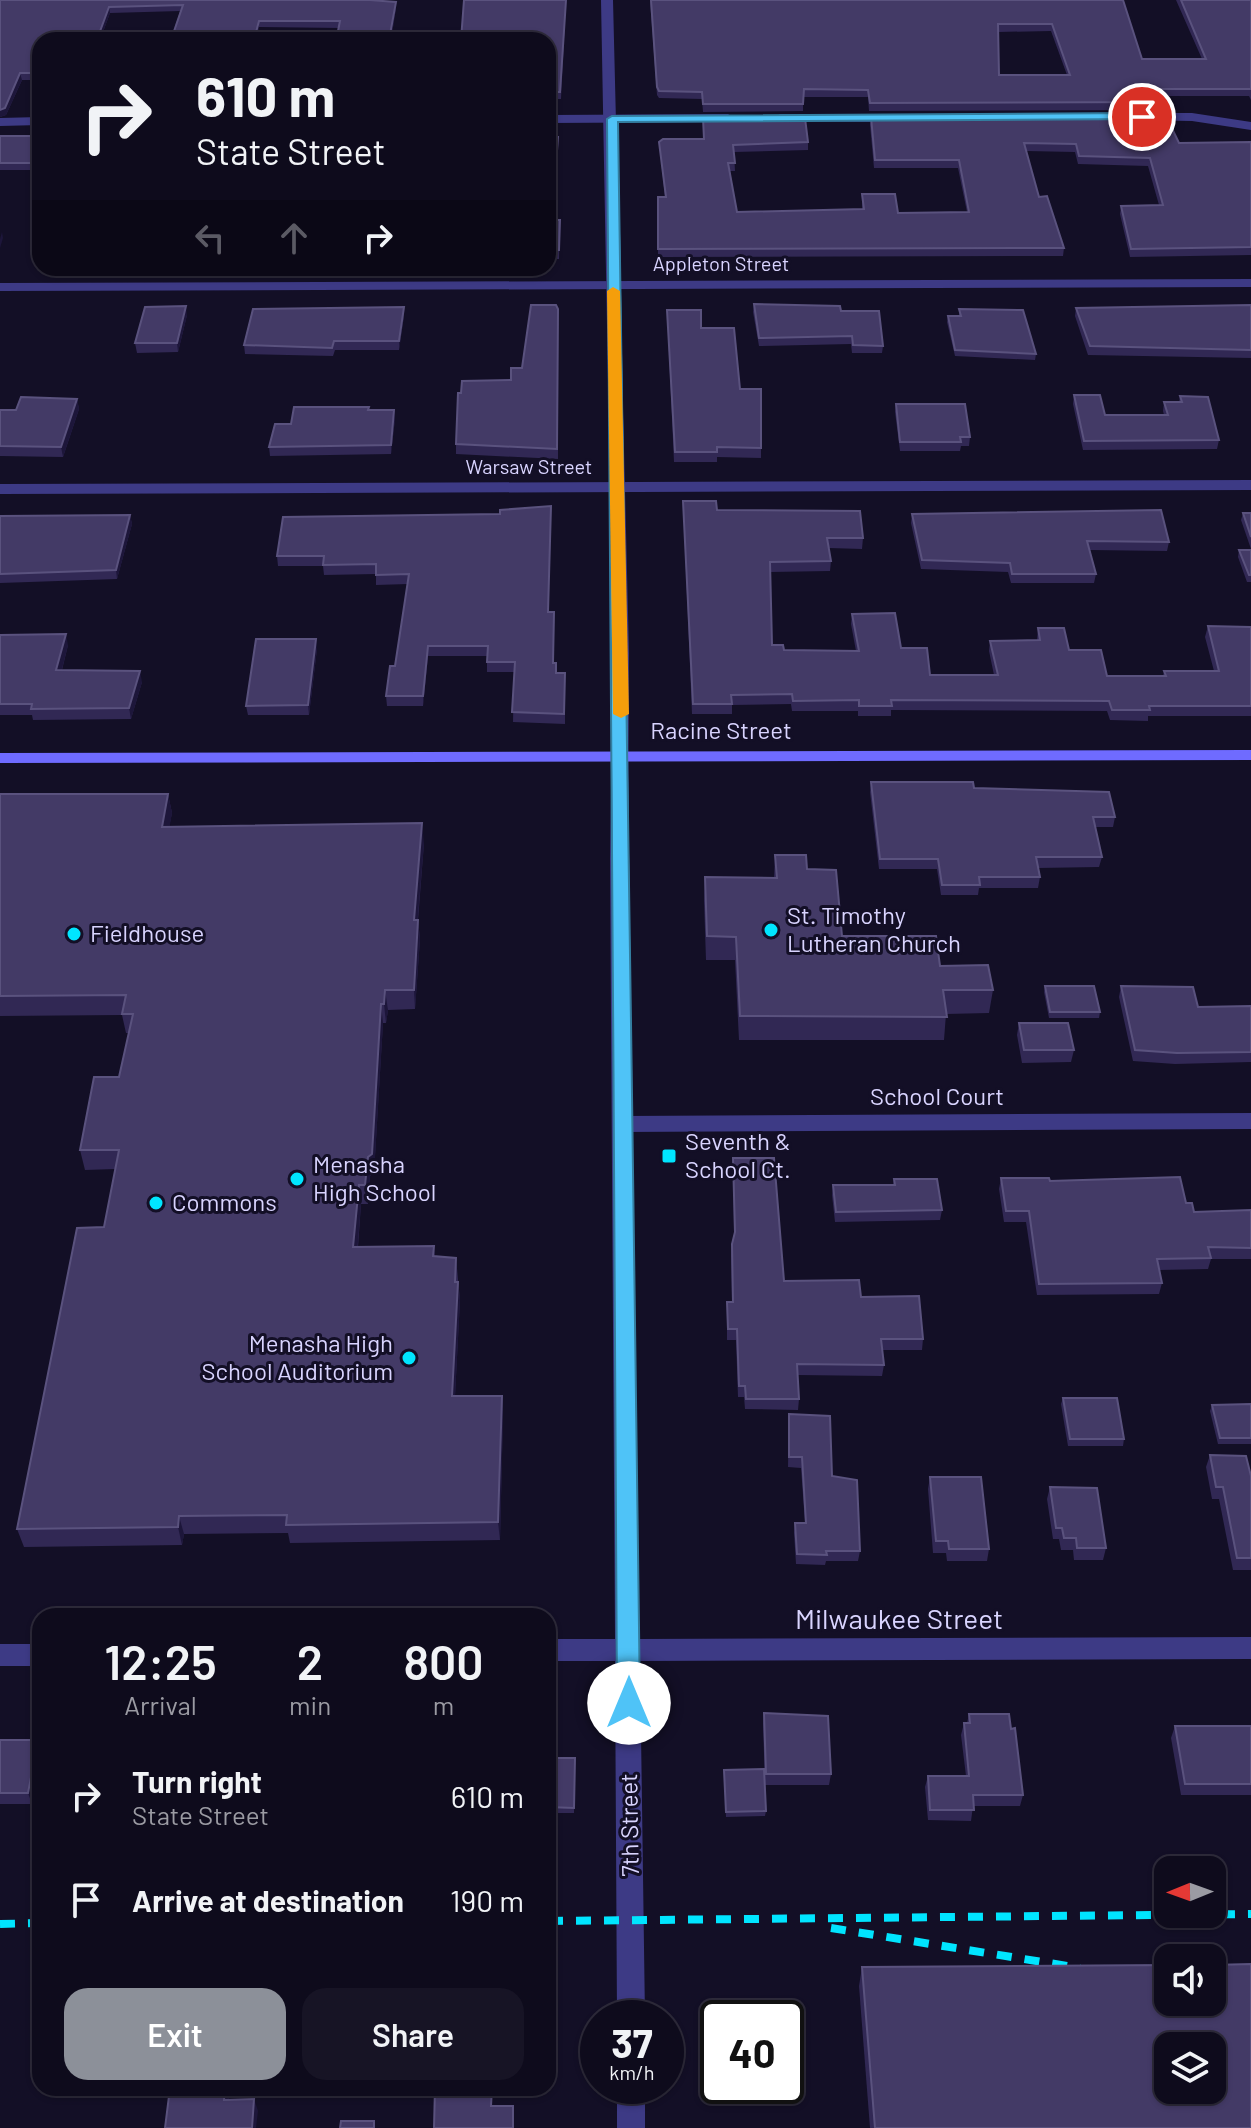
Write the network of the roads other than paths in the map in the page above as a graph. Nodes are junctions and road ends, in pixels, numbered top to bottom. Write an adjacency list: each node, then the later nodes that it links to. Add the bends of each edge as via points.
1 (607, 0): 7 (street, 7th Street)
2 (1126, 117): 10 (street, via 1192,117)
3 (737, 118): 7 (street)
4 (768, 118): 5 (street)
5 (908, 118)
6 (556, 119): 7 (street)
7 (612, 119): 12 (street, 7th Street)
8 (32, 121): 9 (street)
9 (0, 122)
10 (1251, 126)
11 (1251, 283): 12 (street, Appleton Street)
12 (613, 284): 13 (street, Appleton Street); 15 (street, 7th Street)
13 (0, 287)
14 (1251, 485): 15 (street, Warsaw Street)
15 (616, 487): 16 (street, Warsaw Street); 17 (street, 7th Street)
16 (0, 489)
17 (621, 755): 18 (main road, Racine Street); 19 (main road, Racine Street); 21 (street, 7th Street)
18 (1251, 755)
19 (0, 758)
20 (1251, 1121): 21 (street, School Court)
21 (622, 1124): 23 (street, 7th Street)
22 (1251, 1648): 23 (street, Milwaukee Street)
23 (628, 1649): 24 (street, Milwaukee Street); 27 (street, 7th Street)
24 (556, 1650)
25 (0, 1655): 26 (street)
26 (32, 1655)
27 (631, 2000)
28 (631, 2104): 29 (street)
29 (631, 2128)

